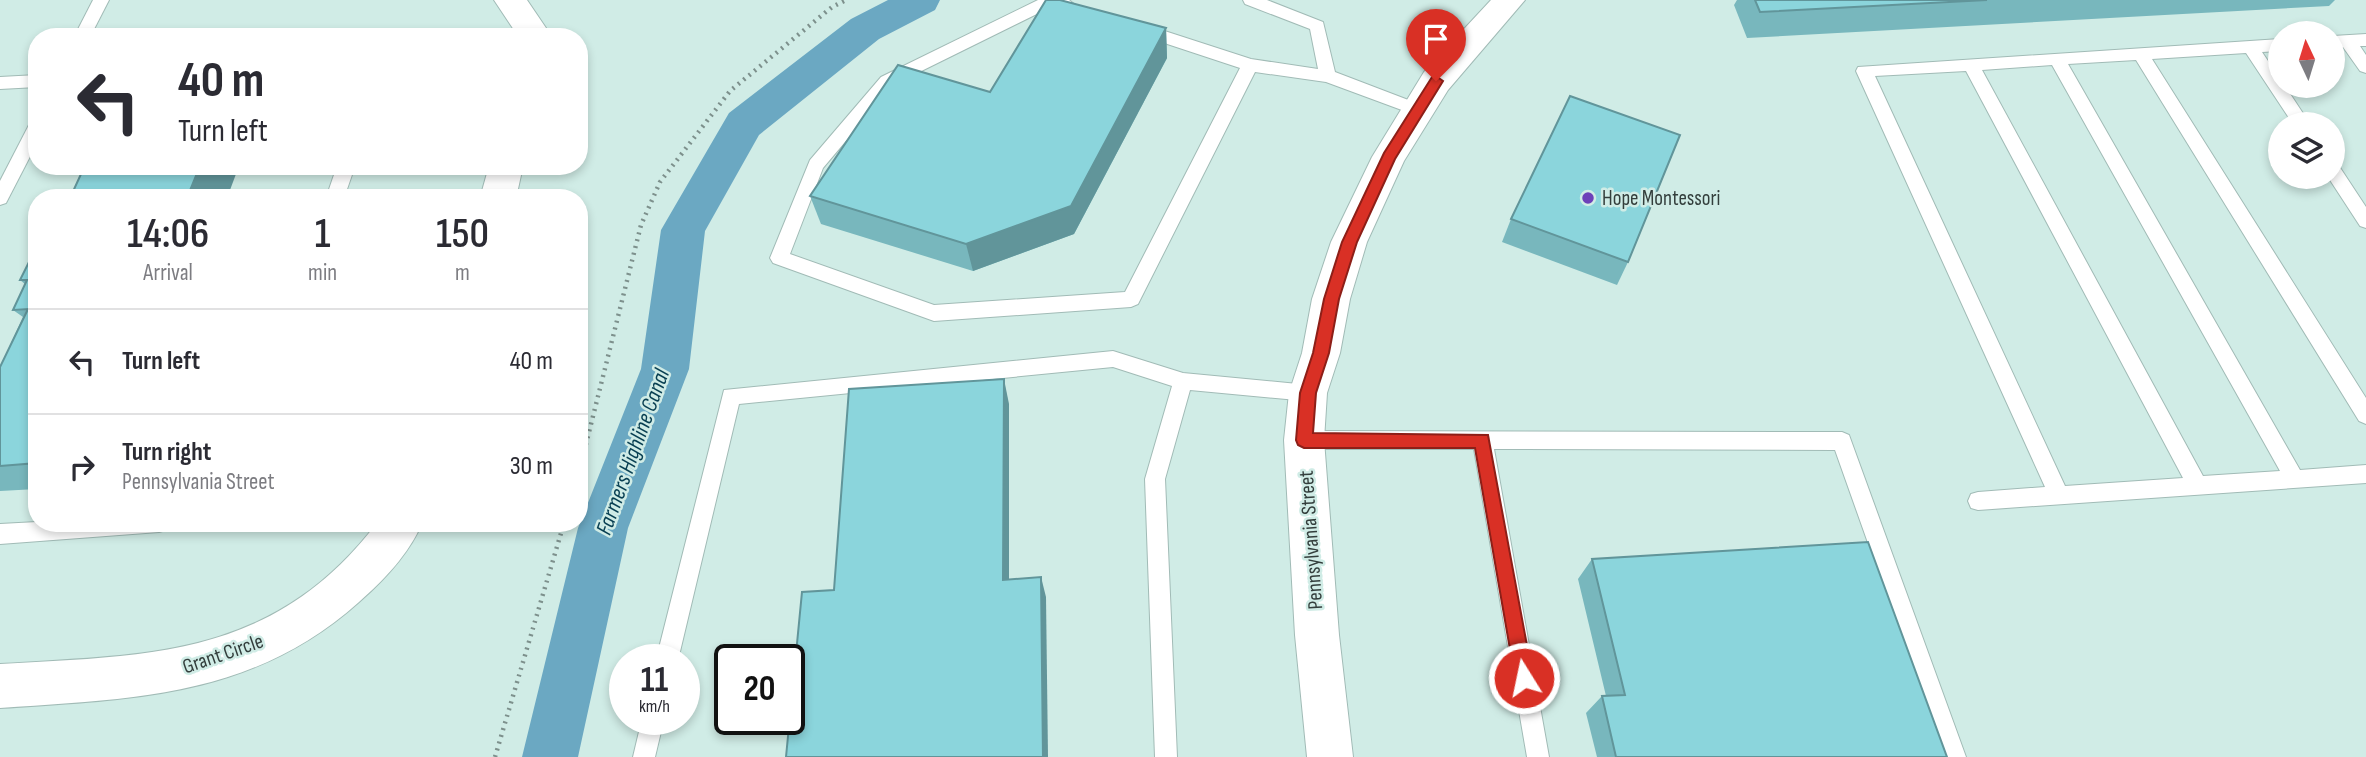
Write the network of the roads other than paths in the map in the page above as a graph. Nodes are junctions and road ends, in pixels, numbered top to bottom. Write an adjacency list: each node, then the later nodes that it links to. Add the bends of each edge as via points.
1 (101, 0): 7 (lane)
2 (510, 0): 8 (street)
3 (1251, 0): 19 (lane, via 1318,26)
4 (1509, 0): 22 (street, Pennsylvania Street, via 1453,60)
5 (1078, 9): 17 (lane, via 1052,0 887,81 816,165 779,258 934,313 1131,299)
6 (1131, 26): 17 (lane)
7 (87, 28)
8 (530, 28)
9 (2366, 40): 10 (lane)
10 (2345, 41)
11 (2268, 46): 13 (lane)
12 (2345, 46): 18 (lane)
13 (2250, 47): 14 (lane); 23 (lane)
14 (2141, 54): 15 (lane); 30 (lane)
15 (2057, 59): 16 (lane); 34 (lane)
16 (1971, 64): 35 (lane); 36 (lane, via 1864,71)
17 (1250, 65): 19 (lane)
18 (2366, 67)
19 (1328, 76): 22 (lane)
20 (28, 81): 21 (lane)
21 (0, 83)
22 (1418, 110): 29 (street, Pennsylvania Street, via 1389,157 1349,242)
23 (2294, 112)
24 (28, 143): 26 (lane)
25 (2345, 189): 27 (lane)
26 (0, 198)
27 (2366, 221)
28 (1183, 381): 29 (lane); 41 (lane, via 1113,359 730,396); 45 (lane, via 1155,479)
29 (1308, 393): 31 (street, Pennsylvania Street)
30 (2366, 415)
31 (1304, 440): 32 (lane); 46 (street, Pennsylvania Street)
32 (1482, 440): 47 (lane); 48 (lane, via 1842,441)
33 (2366, 474): 34 (lane)
34 (2295, 479): 35 (lane)
35 (2198, 486): 36 (lane)
36 (2059, 495): 37 (lane)
37 (1978, 501)
38 (29, 532): 40 (lane)
39 (395, 532): 42 (street, Grant Circle, via 353,583 275,636 227,657 177,671)
40 (0, 534)
41 (671, 644)
42 (0, 686)
43 (649, 735): 44 (lane)
44 (644, 757)
45 (1166, 757)
46 (1330, 757)
47 (1538, 757)
48 (1955, 757)

